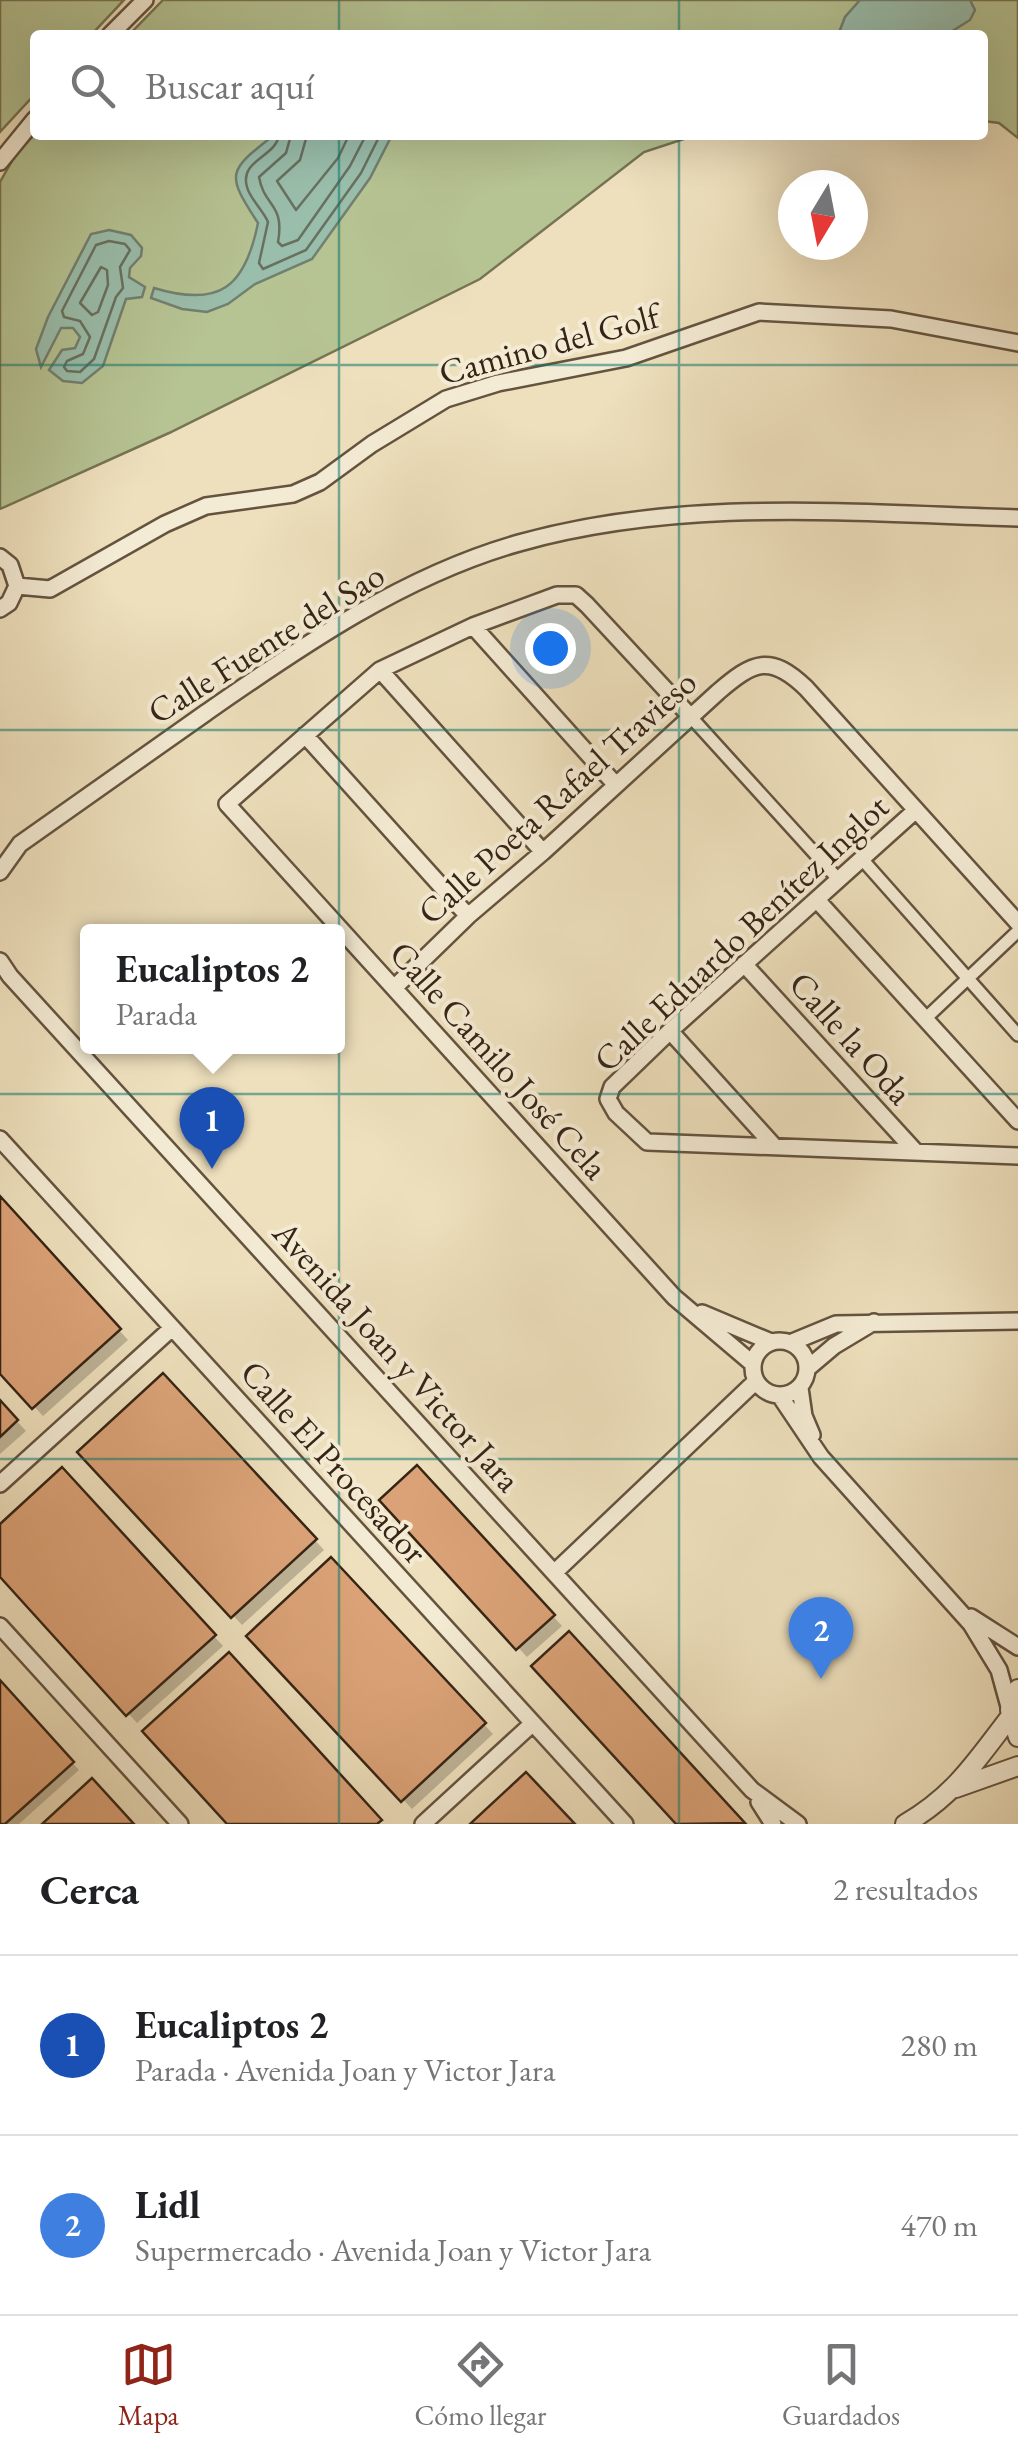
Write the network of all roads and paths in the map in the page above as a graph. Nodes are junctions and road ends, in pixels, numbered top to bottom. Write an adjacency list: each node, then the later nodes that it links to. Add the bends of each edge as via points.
1 (145, 0): 2 (street)
2 (115, 30)
3 (30, 126): 4 (street)
4 (0, 162)
5 (1018, 343): 8 (street, Camino del Golf, via 890,318 759,312 626,358 498,382 446,399 293,494 206,506 50,589)
6 (1018, 518): 18 (street, Calle Fuente del Sao, via 742,510 679,514 518,543 430,576 283,659 20,844)
7 (0, 557): 8 (street, via 10,564)
8 (17, 586): 9 (street)
9 (0, 610)
10 (473, 626): 11 (street); 12 (street, via 557,595 576,596); 14 (street)
11 (380, 670): 13 (street); 16 (street)
12 (690, 716): 14 (street, Calle Poeta Rafael Travieso); 15 (street, Calle Poeta Rafael Travieso, via 746,668 768,663 806,688); 19 (street)
13 (304, 736): 21 (street); 23 (street, Calle Camilo José Cela, via 227,804)
14 (615, 784): 16 (street, Calle Poeta Rafael Travieso)
15 (916, 810): 17 (street, Calle Eduardo Benítez Inglot); 22 (street)
16 (543, 852): 21 (street, Calle Poeta Rafael Travieso)
17 (861, 858): 19 (street, Calle Eduardo Benítez Inglot); 28 (street)
18 (0, 872)
19 (838, 879): 20 (street, Calle Eduardo Benítez Inglot)
20 (817, 900): 27 (street, Calle Eduardo Benítez Inglot); 30 (street)
21 (468, 916): 29 (street, Calle Poeta Rafael Travieso)
22 (1018, 923)
23 (336, 924)
24 (1018, 931): 28 (street)
25 (345, 934): 29 (street, Calle Camilo José Cela)
26 (0, 961): 33 (street, Avenida Joan y Victor Jara)
27 (744, 964): 31 (street, Calle Eduardo Benítez Inglot); 38 (street, Calle la Oda)
28 (968, 978): 30 (street); 32 (street)
29 (394, 988): 40 (street, Calle Camilo José Cela)
30 (925, 1019): 35 (street)
31 (670, 1031): 37 (street); 37 (street, Calle Eduardo Benítez Inglot, via 619,1080 608,1099 616,1114 647,1142)
32 (1018, 1036)
33 (80, 1053)
34 (81, 1054): 54 (street, Avenida Joan y Victor Jara)
35 (1018, 1121)
36 (0, 1139): 43 (street, Calle El Procesador)
37 (774, 1146): 38 (street)
38 (915, 1152): 39 (street)
39 (1018, 1156)
40 (689, 1308): 44 (street, Calle Camilo José Cela); 46 (street, Calle Camilo José Cela)
41 (875, 1321): 42 (street); 45 (street, via 836,1324); 47 (street)
42 (1018, 1322)
43 (172, 1328): 53 (street); 60 (street, Calle El Procesador)
44 (771, 1342): 45 (street); 46 (street)
45 (790, 1342): 47 (street)
46 (753, 1364): 48 (street)
47 (808, 1368): 49 (street)
48 (756, 1382): 50 (street); 51 (street)
49 (800, 1388): 50 (street); 52 (street)
50 (775, 1395): 51 (street); 52 (street)
51 (731, 1406): 54 (street)
52 (821, 1457): 55 (street)
53 (0, 1484)
54 (554, 1573): 64 (street, Avenida Joan y Victor Jara)
55 (960, 1609): 57 (street); 59 (street, via 999,1670)
56 (0, 1626): 66 (street)
57 (1018, 1647)
58 (1018, 1690): 59 (street)
59 (1010, 1714): 61 (street); 63 (street)
60 (532, 1724): 67 (street); 68 (street, Calle El Procesador)
61 (1018, 1737)
62 (1018, 1766): 63 (street)
63 (955, 1788): 65 (street)
64 (752, 1790): 69 (street); 70 (street)
65 (936, 1806): 71 (street); 72 (street)
66 (180, 1824)
67 (423, 1824)
68 (625, 1824)
69 (774, 1824)
70 (798, 1824)
71 (905, 1824)
72 (926, 1824)

